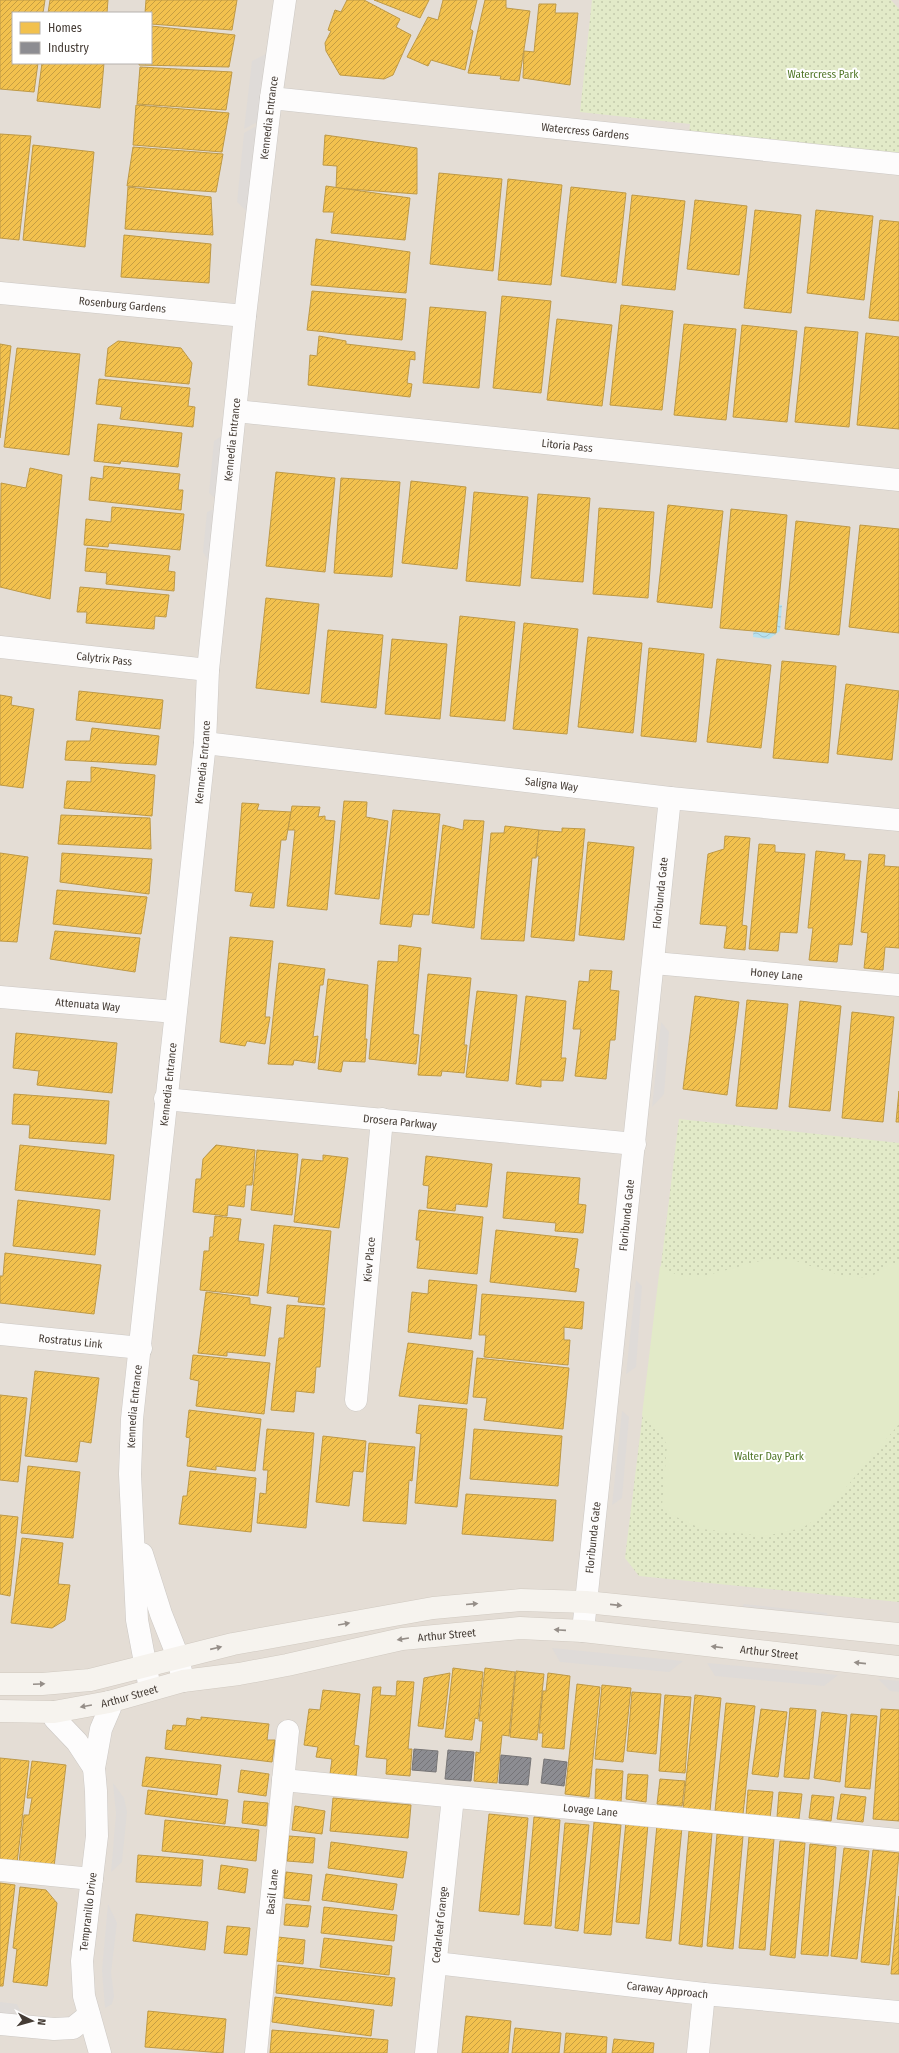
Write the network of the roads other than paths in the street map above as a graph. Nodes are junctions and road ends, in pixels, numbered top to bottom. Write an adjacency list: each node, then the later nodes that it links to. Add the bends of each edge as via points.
1 (285, 0): 2 (street, Kennedia Entrance)
2 (271, 98): 3 (street, Watercress Gardens); 5 (street, Kennedia Entrance)
3 (899, 164)
4 (0, 293): 5 (street, Rosenburg Gardens)
5 (245, 316): 6 (street, Kennedia Entrance)
6 (236, 411): 7 (street, Litoria Pass); 9 (street, Kennedia Entrance)
7 (899, 480)
8 (0, 648): 9 (street, Calytrix Pass)
9 (208, 670): 10 (street, Kennedia Entrance)
10 (205, 743): 11 (street, Saligna Way); 16 (street, Kennedia Entrance)
11 (670, 798): 12 (street, Saligna Way); 13 (street, Floribunda Gate)
12 (899, 820)
13 (654, 962): 14 (street, Honey Lane); 19 (street, Floribunda Gate)
14 (899, 985)
15 (0, 997): 16 (street, Attenuata Way)
16 (175, 1012): 17 (street, Kennedia Entrance)
17 (165, 1099): 18 (street, Drosera Parkway); 21 (street, Kennedia Entrance)
18 (382, 1118): 19 (street, Drosera Parkway); 22 (street, Kiev Place)
19 (635, 1144): 24 (street, Floribunda Gate)
20 (0, 1334): 21 (street, Rostratus Link)
21 (141, 1348): 23 (street, Kennedia Entrance, via 132,1419)
22 (356, 1400)
23 (132, 1524): 27 (street, Kennedia Entrance, via 161,1614); 28 (street, Kennedia Entrance, via 137,1620)
24 (586, 1602): 25 (street, Floribunda Gate); 26 (street, one-way to 26); 27 (street, one-way to 24, via 233,1644 433,1608 521,1600)
25 (584, 1631): 29 (street, Arthur Street, one-way to 25); 30 (street, Arthur Street, one-way to 30, via 520,1628 402,1639 287,1665)
26 (899, 1634)
27 (178, 1657): 28 (street); 30 (street, Kennedia Entrance)
28 (145, 1666): 31 (street, one-way to 28, via 90,1680); 32 (street, Kennedia Entrance)
29 (899, 1667)
30 (183, 1681): 32 (street, Arthur Street)
31 (0, 1684)
32 (150, 1689): 33 (street, Arthur Street)
33 (109, 1702): 35 (street, Arthur Street, one-way to 35); 37 (street, Tempranillo Drive, via 110,1708 101,1729)
34 (0, 1711): 35 (street, Arthur Street)
35 (54, 1712): 37 (street, Tempranillo Drive, via 55,1719 77,1742)
36 (288, 1731): 38 (street, Basil Lane)
37 (94, 1768): 42 (street, Tempranillo Drive, via 97,1836)
38 (283, 1780): 39 (street, Lovage Lane); 49 (street, Basil Lane)
39 (453, 1797): 40 (street, Lovage Lane); 43 (street, Cedarleaf Grange)
40 (899, 1840)
41 (0, 1870): 42 (street)
42 (92, 1879): 46 (street, Tempranillo Drive, via 82,1960 84,1996)
43 (436, 1963): 44 (street, Caraway Approach); 50 (street, Cedarleaf Grange)
44 (704, 1994): 45 (street, Caraway Approach); 51 (street)
45 (899, 2012)
46 (89, 2015): 47 (street, via 73,2028 54,2029); 48 (street, Tempranillo Drive)
47 (0, 2024)
48 (100, 2053)
49 (256, 2053)
50 (426, 2053)
51 (698, 2053)

